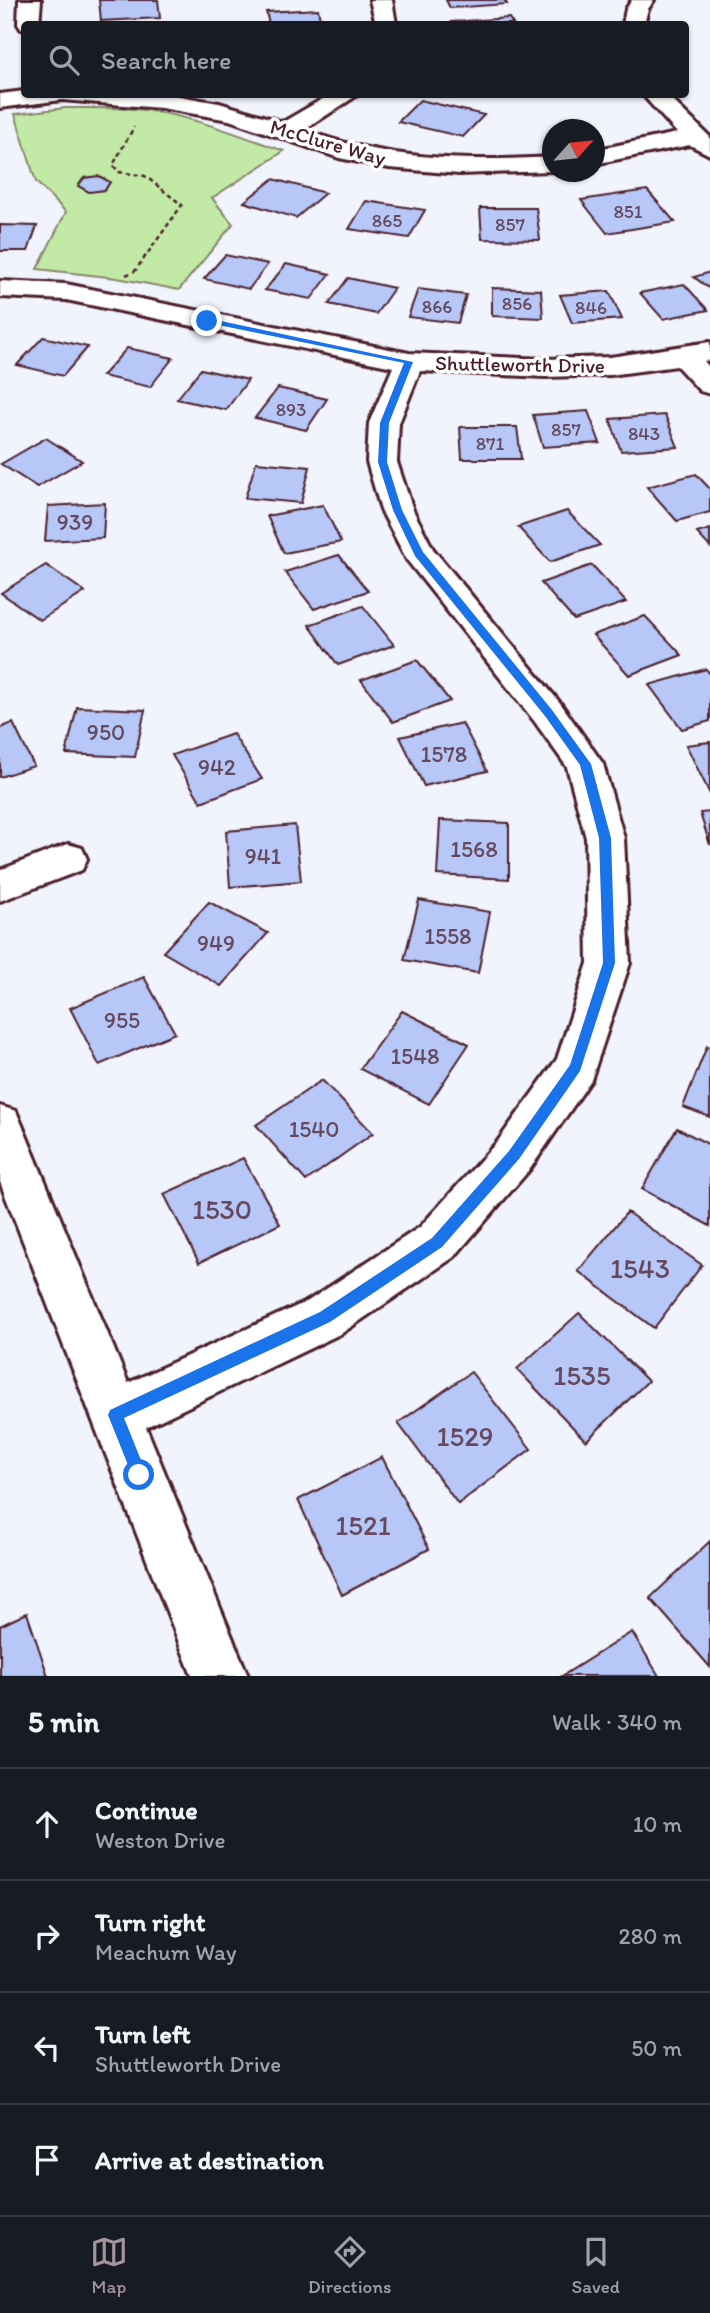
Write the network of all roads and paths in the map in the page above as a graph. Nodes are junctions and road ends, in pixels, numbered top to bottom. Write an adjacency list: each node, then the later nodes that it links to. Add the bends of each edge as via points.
1 (30, 0): 4 (street)
2 (381, 0): 5 (street)
3 (643, 0): 6 (street)
4 (29, 21)
5 (385, 21)
6 (635, 21)
7 (21, 98): 11 (street)
8 (136, 98): 13 (street, McClure Way, via 219,110)
9 (341, 98): 13 (street)
10 (657, 98): 14 (street)
11 (0, 100)
12 (139, 119): 17 (path, via 113,165 119,172 145,176 182,205)
13 (285, 131): 16 (street, McClure Way, via 365,157 442,166)
14 (702, 143): 15 (street)
15 (605, 156)
16 (542, 165)
17 (135, 271)
18 (0, 289): 20 (street, Shuttleworth Drive, via 66,292)
19 (697, 354): 20 (street, Shuttleworth Drive, via 610,366 545,368); 21 (street)
20 (409, 362): 25 (street, via 384,423 382,462 397,510 419,553 585,764 605,838 609,963 576,1067 514,1155 437,1242 325,1317)
21 (710, 385)
22 (68, 859): 23 (street)
23 (0, 886)
24 (0, 1125): 25 (street)
25 (115, 1415): 26 (street)
26 (220, 1676)

